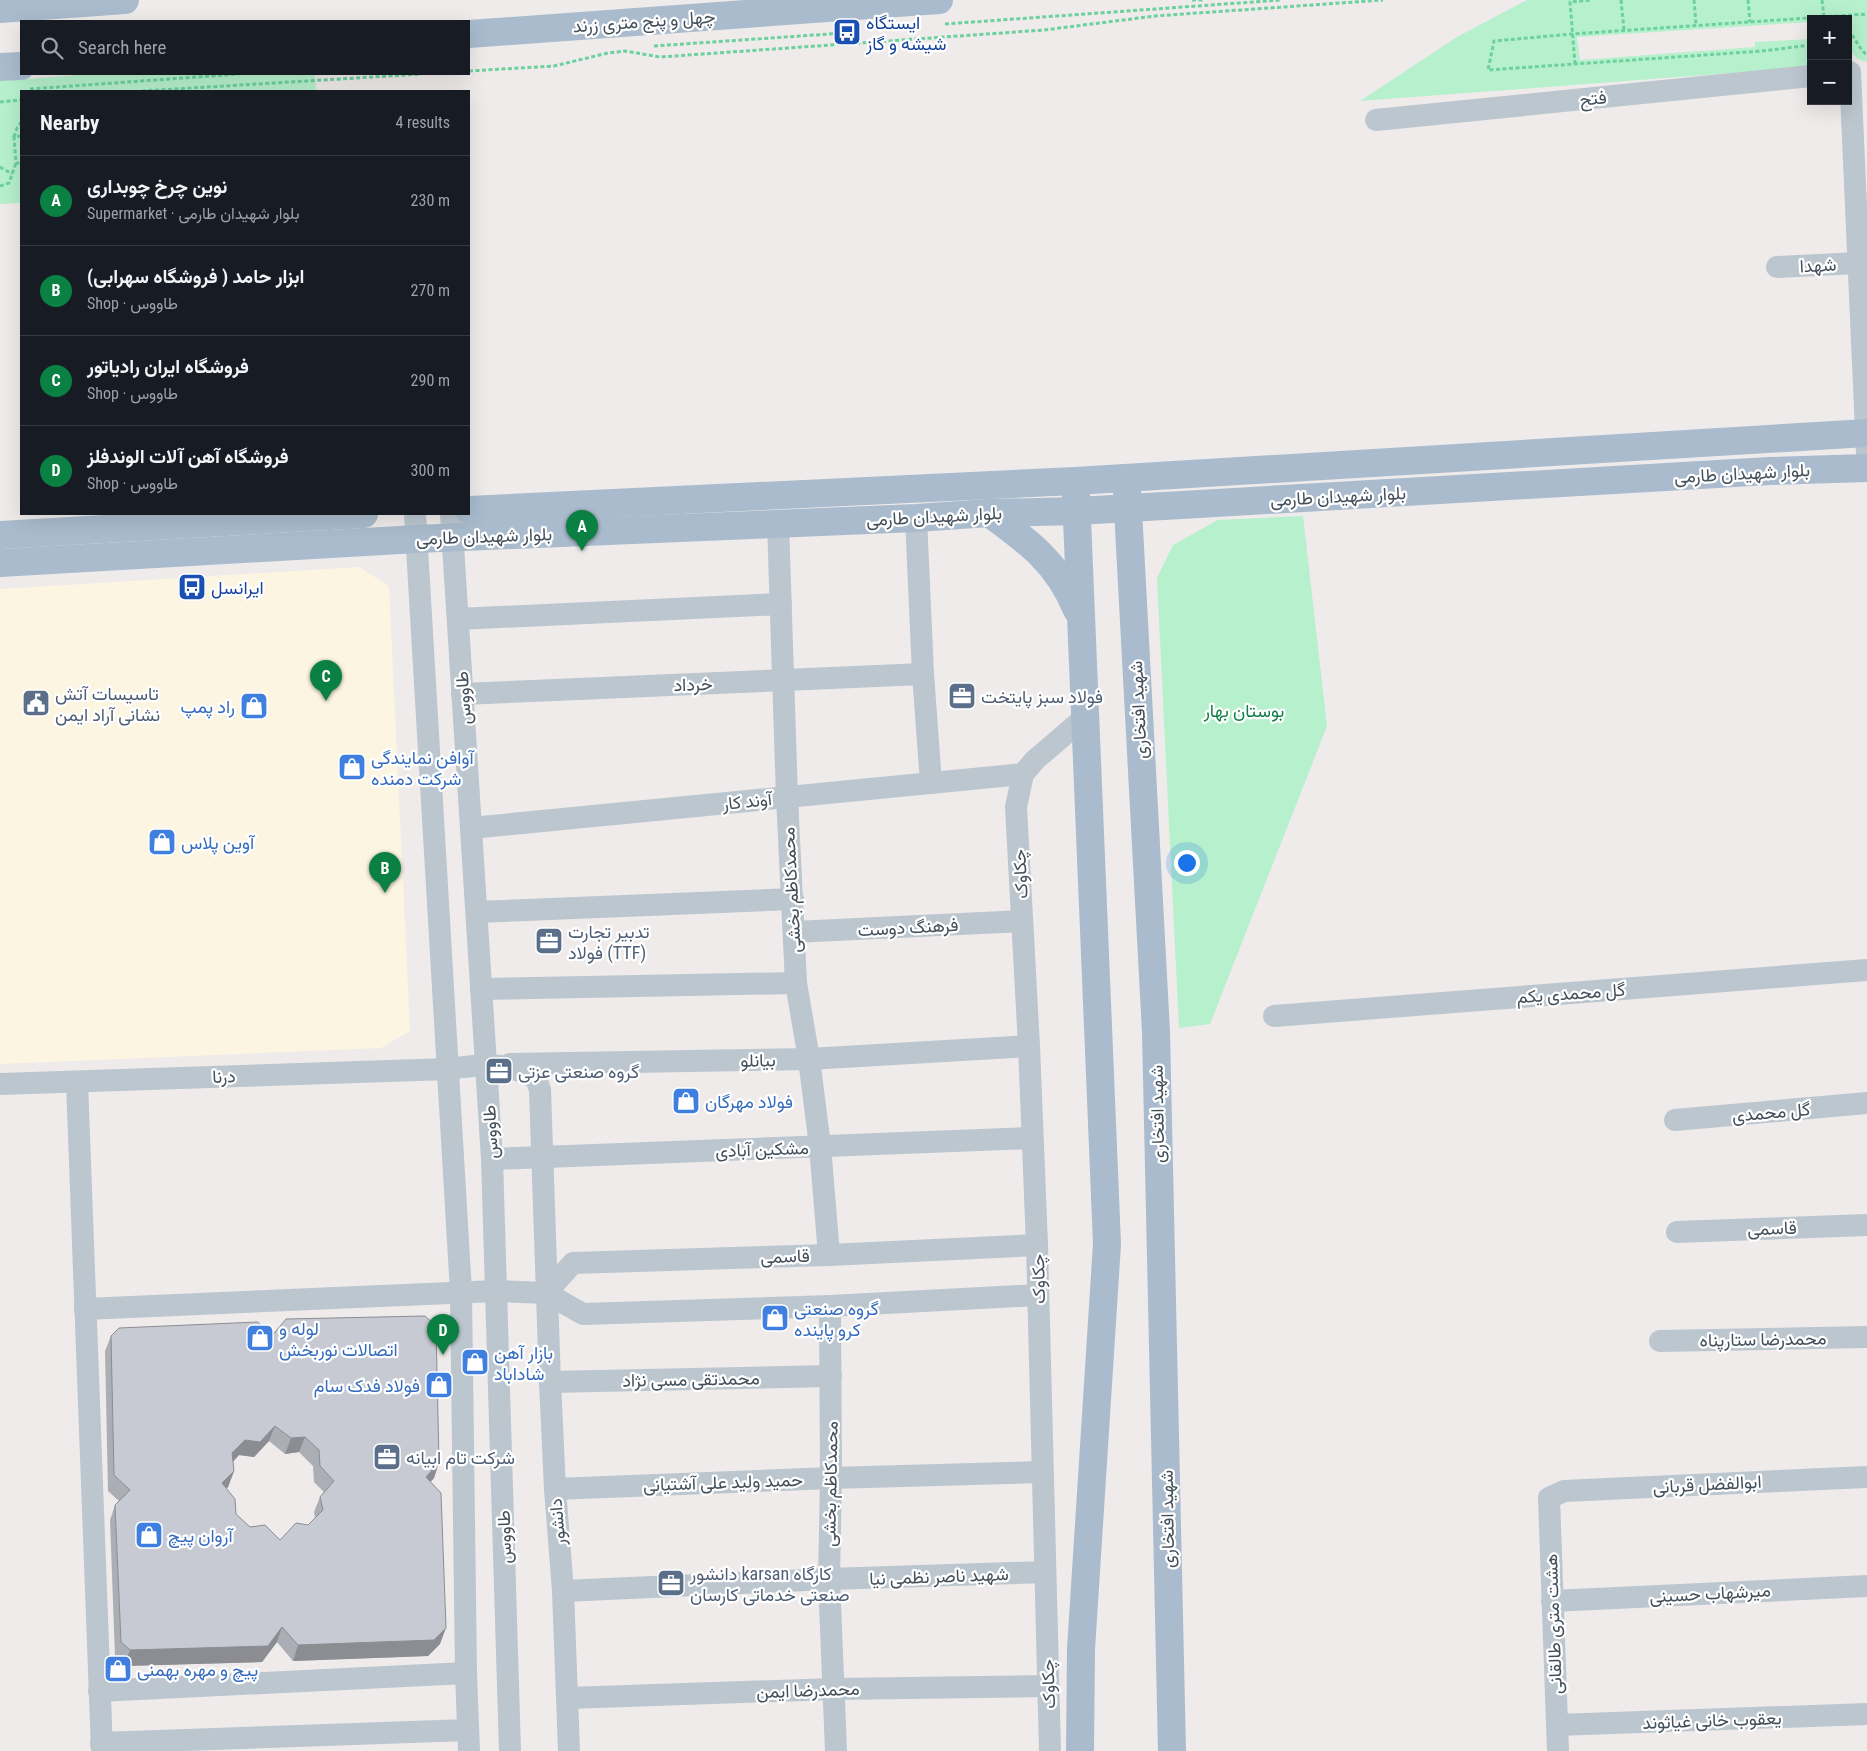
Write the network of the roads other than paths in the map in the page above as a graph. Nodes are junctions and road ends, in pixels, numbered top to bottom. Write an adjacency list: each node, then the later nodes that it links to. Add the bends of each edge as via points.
1 (125, 0): 3 (main road)
2 (939, 0): 4 (main road, چهل و پنج متری زرند)
3 (0, 9)
4 (470, 34)
5 (0, 67): 7 (main road)
6 (1855, 72): 10 (street)
7 (20, 75)
8 (1807, 76): 9 (street, فتح)
9 (1376, 120)
10 (1861, 175): 11 (street)
11 (1858, 263): 12 (street, شهدا); 13 (street)
12 (1777, 267)
13 (1863, 285): 14 (street)
14 (1867, 440): 16 (main road, بلوار شهیدان طارمی)
15 (1867, 468): 18 (main road, بلوار شهیدان طارمی, via 1759,471)
16 (1127, 478): 17 (main road, بلوار شهیدان طارمی); 18 (main road, شهید افتخاری)
17 (1075, 481): 19 (main road, بلوار شهیدان طارمی); 20 (main road)
18 (1127, 509): 20 (main road, بلوار شهیدان طارمی); 99 (main road, شهید افتخاری, via 1156,1032)
19 (470, 510)
20 (1078, 512): 21 (main road, بلوار شهیدان طارمی); 31 (main road)
21 (989, 513): 24 (main road, بلوار شهیدان طارمی); 31 (main road, via 1029,542 1050,564 1069,591)
22 (322, 515): 23 (main road)
23 (194, 518): 28 (main road)
24 (916, 518): 25 (main road, بلوار شهیدان طارمی); 33 (street)
25 (778, 523): 27 (main road, بلوار شهیدان طارمی); 30 (street, محمدکاظم بخشی)
26 (416, 526): 27 (main road, بلوار شهیدان طارمی); 29 (main road, بلوار شهیدان طارمی); 52 (street, طاووس)
27 (452, 526): 32 (street, طاووس)
28 (0, 535)
29 (0, 563)
30 (781, 604): 32 (street); 34 (street, محمدکاظم بخشی)
31 (1080, 616): 36 (main road)
32 (458, 619): 35 (street, طاووس)
33 (924, 674): 34 (street, خرداد); 38 (street)
34 (784, 680): 35 (street, خرداد); 39 (street, محمدکاظم بخشی)
35 (462, 694): 40 (street, طاووس)
36 (1084, 718): 37 (street); 98 (main road, via 1106,1244 1081,1649)
37 (1023, 774): 38 (street, آوند کار); 43 (street, چکاوک, via 1016,807)
38 (932, 783): 39 (street, آوند کار)
39 (787, 797): 40 (street, آوند کار); 41 (street, محمدکاظم بخشی)
40 (471, 828): 42 (street, طاووس)
41 (793, 899): 42 (street); 44 (street, محمدکاظم بخشی)
42 (477, 912): 47 (street, طاووس)
43 (1022, 921): 44 (street, فرهنگ دوست); 49 (street, چکاوک)
44 (794, 932): 46 (street, محمدکاظم بخشی)
45 (1867, 970): 48 (street, گل محمدی یکم)
46 (796, 983): 47 (street); 50 (street, محمدکاظم بخشی)
47 (482, 988): 51 (street, طاووس)
48 (1274, 1016)
49 (1029, 1046): 50 (street, بیانلو); 57 (street, چکاوک)
50 (809, 1059): 51 (street, بیانلو); 58 (street, محمدکاظم بخشی)
51 (487, 1064): 52 (street, درنا); 59 (street, دانشور, via 522,1071 536,1078 540,1090); 60 (street, طاووس)
52 (448, 1068): 53 (street, درنا); 66 (street, طاووس)
53 (76, 1082): 54 (street, درنا); 70 (street)
54 (0, 1084)
55 (1867, 1103): 56 (street, گل محمدی)
56 (1675, 1120)
57 (1032, 1138): 58 (street, مشکین آبادی); 63 (street, چکاوک)
58 (820, 1146): 59 (street, مشکین آبادی); 64 (street, محمدکاظم بخشی)
59 (542, 1157): 60 (street, مشکین آبادی); 67 (street, دانشور)
60 (492, 1159): 65 (street, طاووس)
61 (1867, 1225): 62 (street, قاسمی)
62 (1677, 1232)
63 (1037, 1246): 64 (street, قاسمی); 68 (street, چکاوک)
64 (829, 1255): 67 (street, قاسمی, via 573,1263)
65 (496, 1291): 66 (street); 67 (street); 94 (street, طاووس)
66 (461, 1292): 70 (street); 85 (street, طاووس)
67 (546, 1293): 69 (street, via 583,1314); 74 (street, دانشور)
68 (1038, 1295): 69 (street); 75 (street, چکاوک)
69 (830, 1306): 73 (street, محمدکاظم بخشی)
70 (85, 1308): 88 (street)
71 (1867, 1337): 72 (street, محمدرضا ستارپناه)
72 (1660, 1341)
73 (831, 1376): 74 (street, محمدتقی مسی نژاد); 77 (street, محمدکاظم بخشی)
74 (550, 1382): 78 (street, دانشور)
75 (1042, 1472): 77 (street, حمید ولید علی آشتیانی); 80 (street, چکاوک)
76 (1867, 1477): 79 (street, ابوالفضل قربانی, via 1564,1491)
77 (831, 1478): 78 (street, حمید ولید علی آشتیانی); 81 (street, محمدکاظم بخشی)
78 (555, 1489): 83 (street, دانشور)
79 (1549, 1498): 84 (street, هشت متری طالقانی)
80 (1045, 1572): 81 (street, شهید ناصر نظمی نیا); 86 (street, چکاوک)
81 (829, 1579): 83 (street, شهید ناصر نظمی نیا); 87 (street, محمدکاظم بخشی)
82 (1867, 1586): 84 (street, میرشهاب حسینی)
83 (563, 1591): 89 (street, دانشور)
84 (1552, 1600): 91 (street, هشت متری طالقانی)
85 (466, 1673): 88 (street); 92 (street, طاووس)
86 (1048, 1686): 87 (street, محمدرضا ایمن); 97 (street, چکاوک)
87 (834, 1689): 89 (street, محمدرضا ایمن); 96 (street, محمدکاظم بخشی)
88 (99, 1691): 93 (street)
89 (568, 1698): 95 (street, دانشور)
90 (1867, 1714): 91 (street, یعقوب خانی غیاثوند)
91 (1557, 1725): 100 (street, هشت متری طالقانی)
92 (469, 1740): 93 (street)
93 (102, 1747)
94 (510, 1751)
95 (569, 1751)
96 (836, 1751)
97 (1050, 1751)
98 (1080, 1751)
99 (1172, 1751)
100 (1558, 1751)

